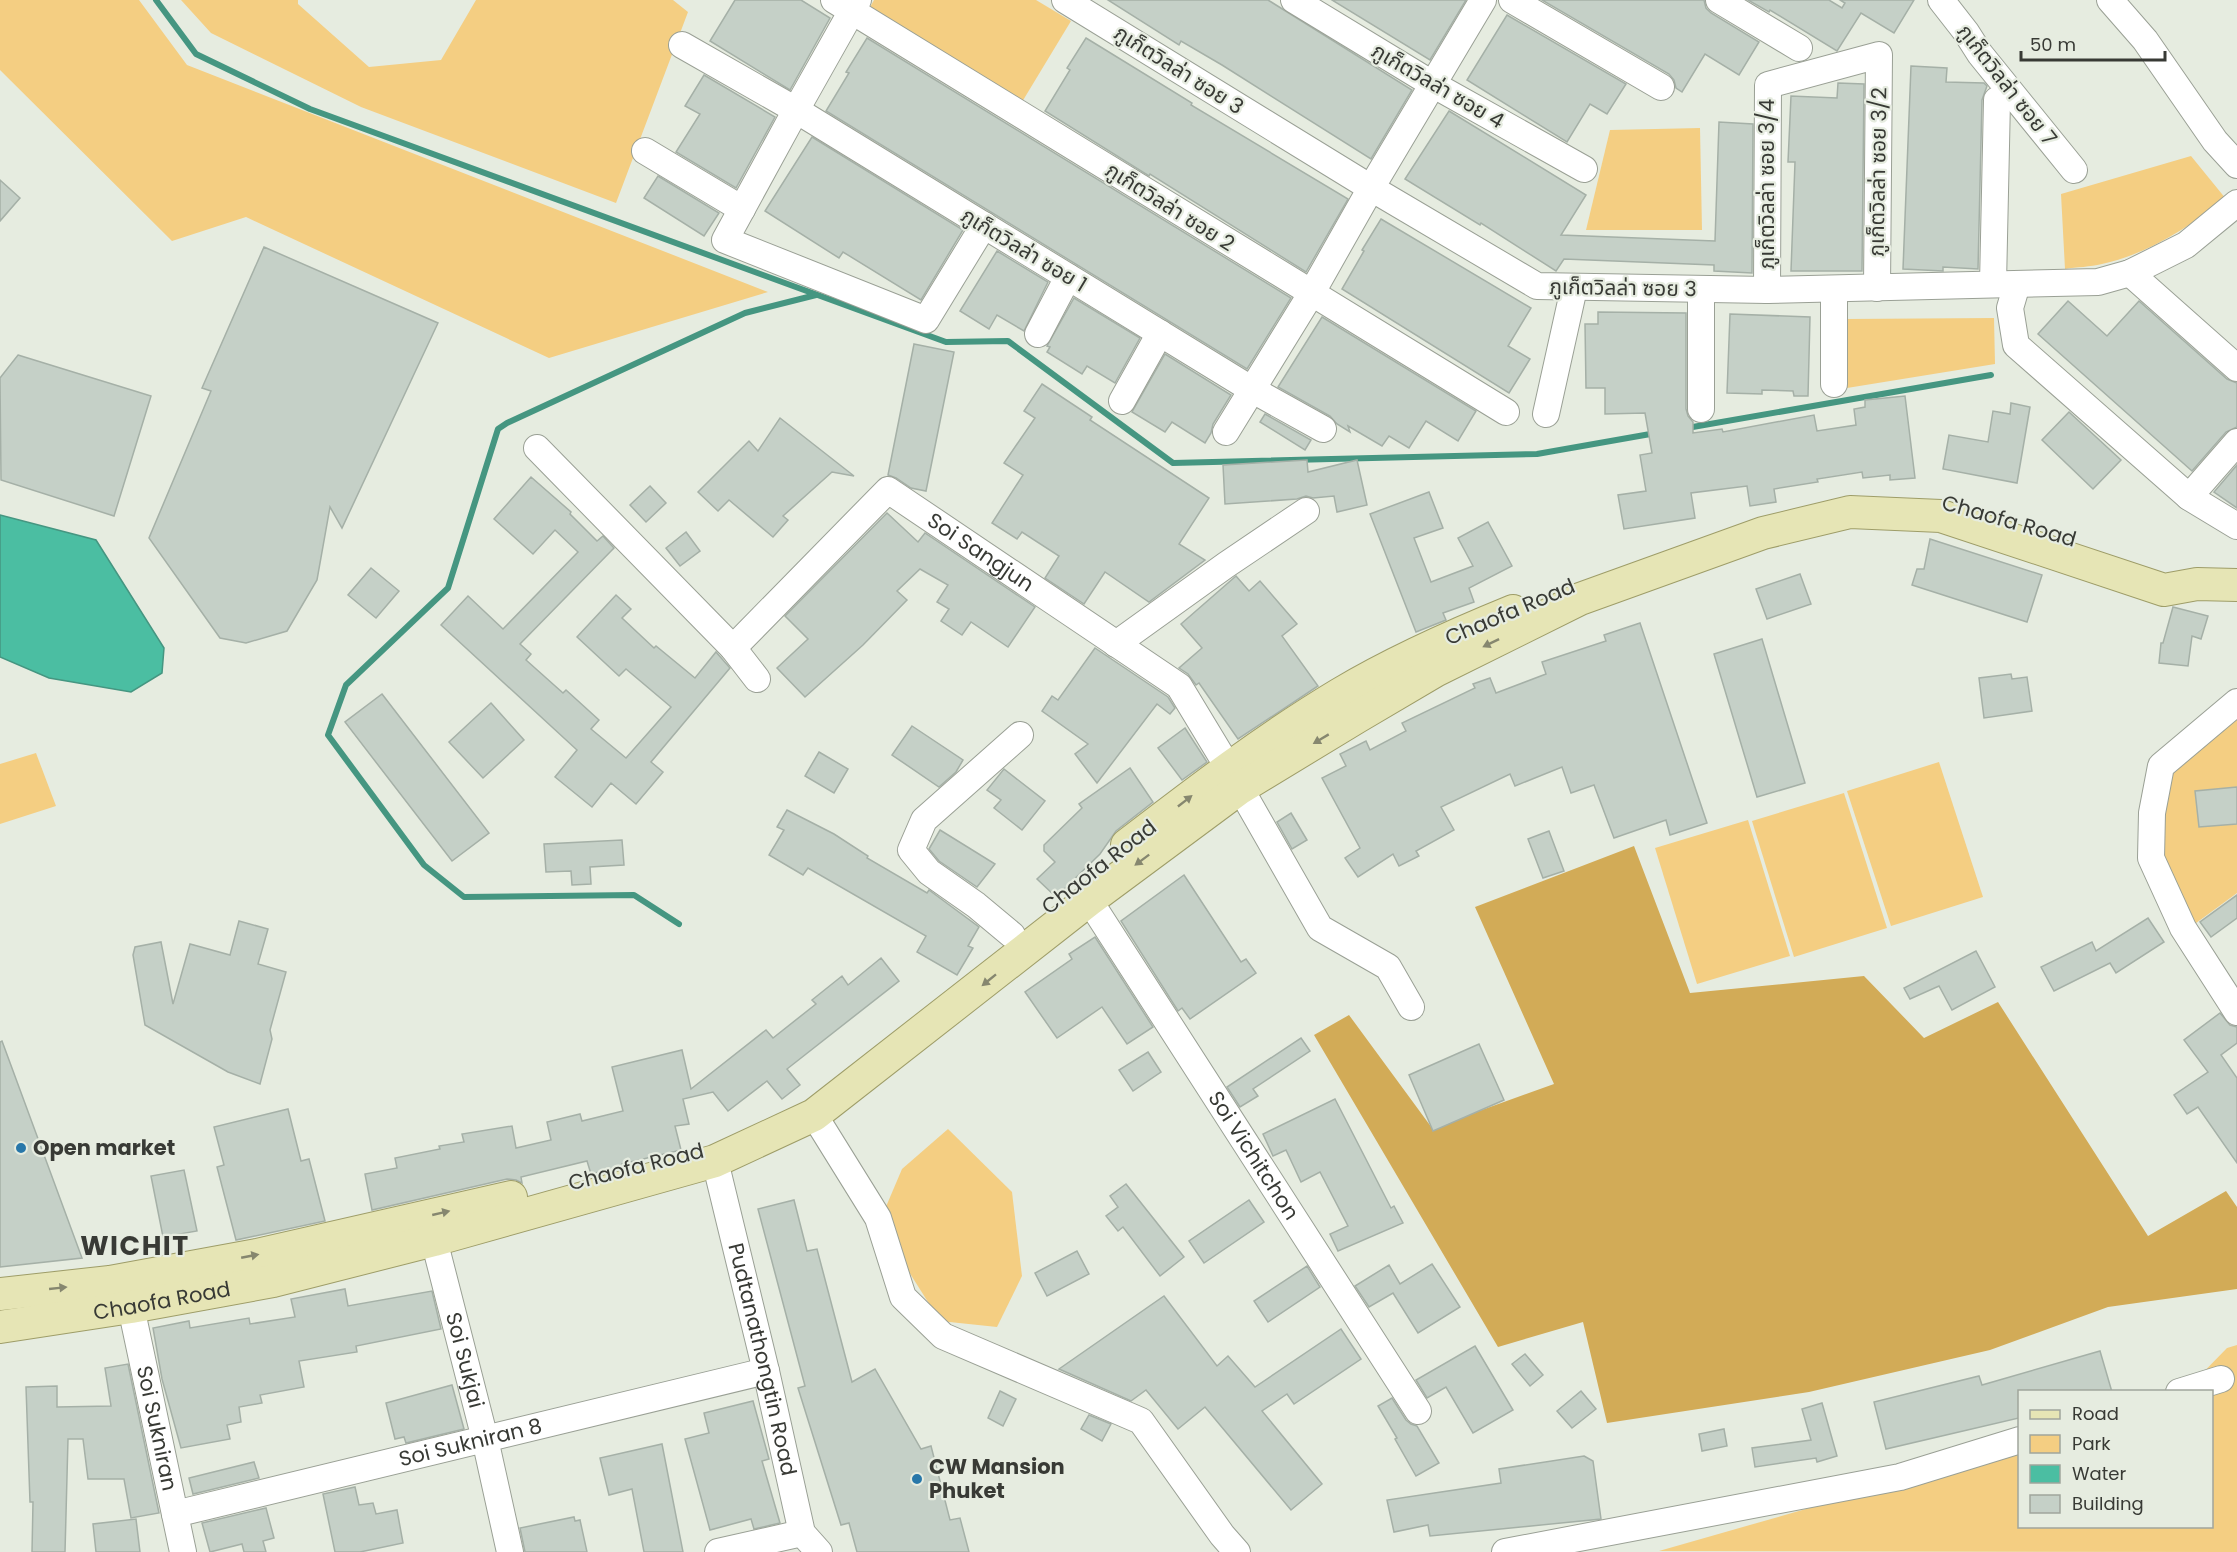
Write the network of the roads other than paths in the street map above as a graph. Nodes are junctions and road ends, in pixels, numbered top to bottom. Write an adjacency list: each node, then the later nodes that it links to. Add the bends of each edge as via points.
1 (1065, 0): 20 (street, ภูเก็ตวิลล่า ซอย 3)
2 (1294, 0): 12 (street, ภูเก็ตวิลล่า ซอย 4)
3 (1483, 0): 12 (street)
4 (1512, 0): 13 (street)
5 (1719, 0): 10 (street)
6 (1941, 0): 19 (street, ภูเก็ตวิลล่า ซอย 7)
7 (2110, 0): 17 (street, via 2145,40 2215,141)
8 (848, 4): 15 (street); 32 (street, ภูเก็ตวิลล่า ซอย 2)
9 (682, 45): 15 (street, ภูเก็ตวิลล่า ซอย 1)
10 (1798, 48)
11 (1879, 55): 28 (street, ภูเก็ตวิลล่า ซอย 3/2); 31 (street, ภูเก็ตวิลล่า ซอย 3/4, via 1768,85)
12 (1434, 85): 18 (street, ภูเก็ตวิลล่า ซอย 4); 20 (street)
13 (1660, 87)
14 (1997, 100): 26 (street)
15 (796, 110): 22 (street); 23 (street, ภูเก็ตวิลล่า ซอย 1)
16 (645, 151): 22 (street)
17 (2237, 165)
18 (1584, 169)
19 (2074, 170)
20 (1371, 188): 27 (street, ภูเก็ตวิลล่า ซอย 3, via 1537,286); 32 (street)
21 (2237, 203): 24 (street, ภูเก็ตวิลล่า ซอย 3, via 2186,245)
22 (742, 209): 23 (street, via 725,240 926,320)
23 (984, 225): 25 (street, ภูเก็ตวิลล่า ซอย 1)
24 (2130, 273): 26 (street, ภูเก็ตวิลล่า ซอย 3, via 2098,282); 35 (street)
25 (1068, 277): 33 (street, ภูเก็ตวิลล่า ซอย 1); 34 (street)
26 (2005, 284): 28 (street, ภูเก็ตวิลล่า ซอย 3); 46 (street, via 2016,345)
27 (1574, 288): 29 (street, ภูเก็ตวิลล่า ซอย 3); 41 (street)
28 (1877, 288): 30 (street, ภูเก็ตวิลล่า ซอย 3)
29 (1701, 289): 31 (street, ภูเก็ตวิลล่า ซอย 3); 39 (street)
30 (1834, 289): 31 (street, ภูเก็ตวิลล่า ซอย 3); 36 (street)
31 (1767, 290)
32 (1311, 294): 37 (street); 40 (street, ภูเก็ตวิลล่า ซอย 2)
33 (1160, 333): 37 (street, ภูเก็ตวิลล่า ซอย 1); 38 (street)
34 (1038, 334)
35 (2237, 368)
36 (1834, 384)
37 (1251, 389): 42 (street, ภูเก็ตวิลล่า ซอย 1); 43 (street)
38 (1122, 401)
39 (1701, 409)
40 (1506, 412)
41 (1546, 414)
42 (1323, 429)
43 (1226, 432)
44 (2237, 442): 46 (street)
45 (537, 448): 51 (street)
46 (2189, 497): 48 (street)
47 (1306, 512): 50 (street)
48 (2237, 526)
49 (2237, 585): 55 (main road, Chaofa Road, via 2167,580 1941,516 1851,512 1763,533 1580,599)
50 (1116, 644): 51 (street, Soi Sangjun, via 888,490); 55 (street, Soi Sangjun, via 1179,686)
51 (733, 648): 52 (street)
52 (758, 679)
53 (2237, 702): 59 (street, via 2161,766 2152,813 2151,858 2183,928)
54 (1020, 735): 57 (street, via 924,820 911,850 929,872)
55 (1234, 778): 56 (main road, Chaofa Road, one-way to 56); 57 (main road, Chaofa Road, one-way to 55); 58 (street, Soi Sangjun, via 1320,928 1388,967)
56 (1089, 900): 60 (main road, Chaofa Road, one-way to 60); 69 (street, Soi Vichitchon)
57 (1012, 935): 63 (main road, Chaofa Road, one-way to 57, via 110,1282 257,1255 707,1150 804,1101)
58 (1411, 1007)
59 (2237, 1012)
60 (814, 1115): 61 (main road, Chaofa Road); 78 (street, via 878,1218 903,1297 943,1336 1141,1421)
61 (715, 1161): 62 (main road, Chaofa Road); 66 (street, Pudtanathongtin Road)
62 (434, 1240): 64 (main road, Chaofa Road, via 273,1281); 70 (street, Soi Sukjai)
63 (0, 1294)
64 (131, 1307): 65 (main road, Chaofa Road); 72 (street, Soi Sukniran)
65 (0, 1327)
66 (766, 1371): 70 (street, Soi Sukniran 8); 73 (street, Pudtanathongtin Road)
67 (2221, 1379): 68 (street)
68 (2185, 1390)
69 (1418, 1411)
70 (485, 1439): 72 (street, Soi Sukniran 8); 75 (street, Soi Sukjai)
71 (2018, 1440): 79 (street, via 1900,1477)
72 (175, 1514): 74 (street, Soi Sukniran)
73 (802, 1533): 76 (street); 77 (street, Pudtanathongtin Road)
74 (183, 1552)
75 (510, 1552)
76 (718, 1552)
77 (819, 1552)
78 (1237, 1552)
79 (1505, 1552)

